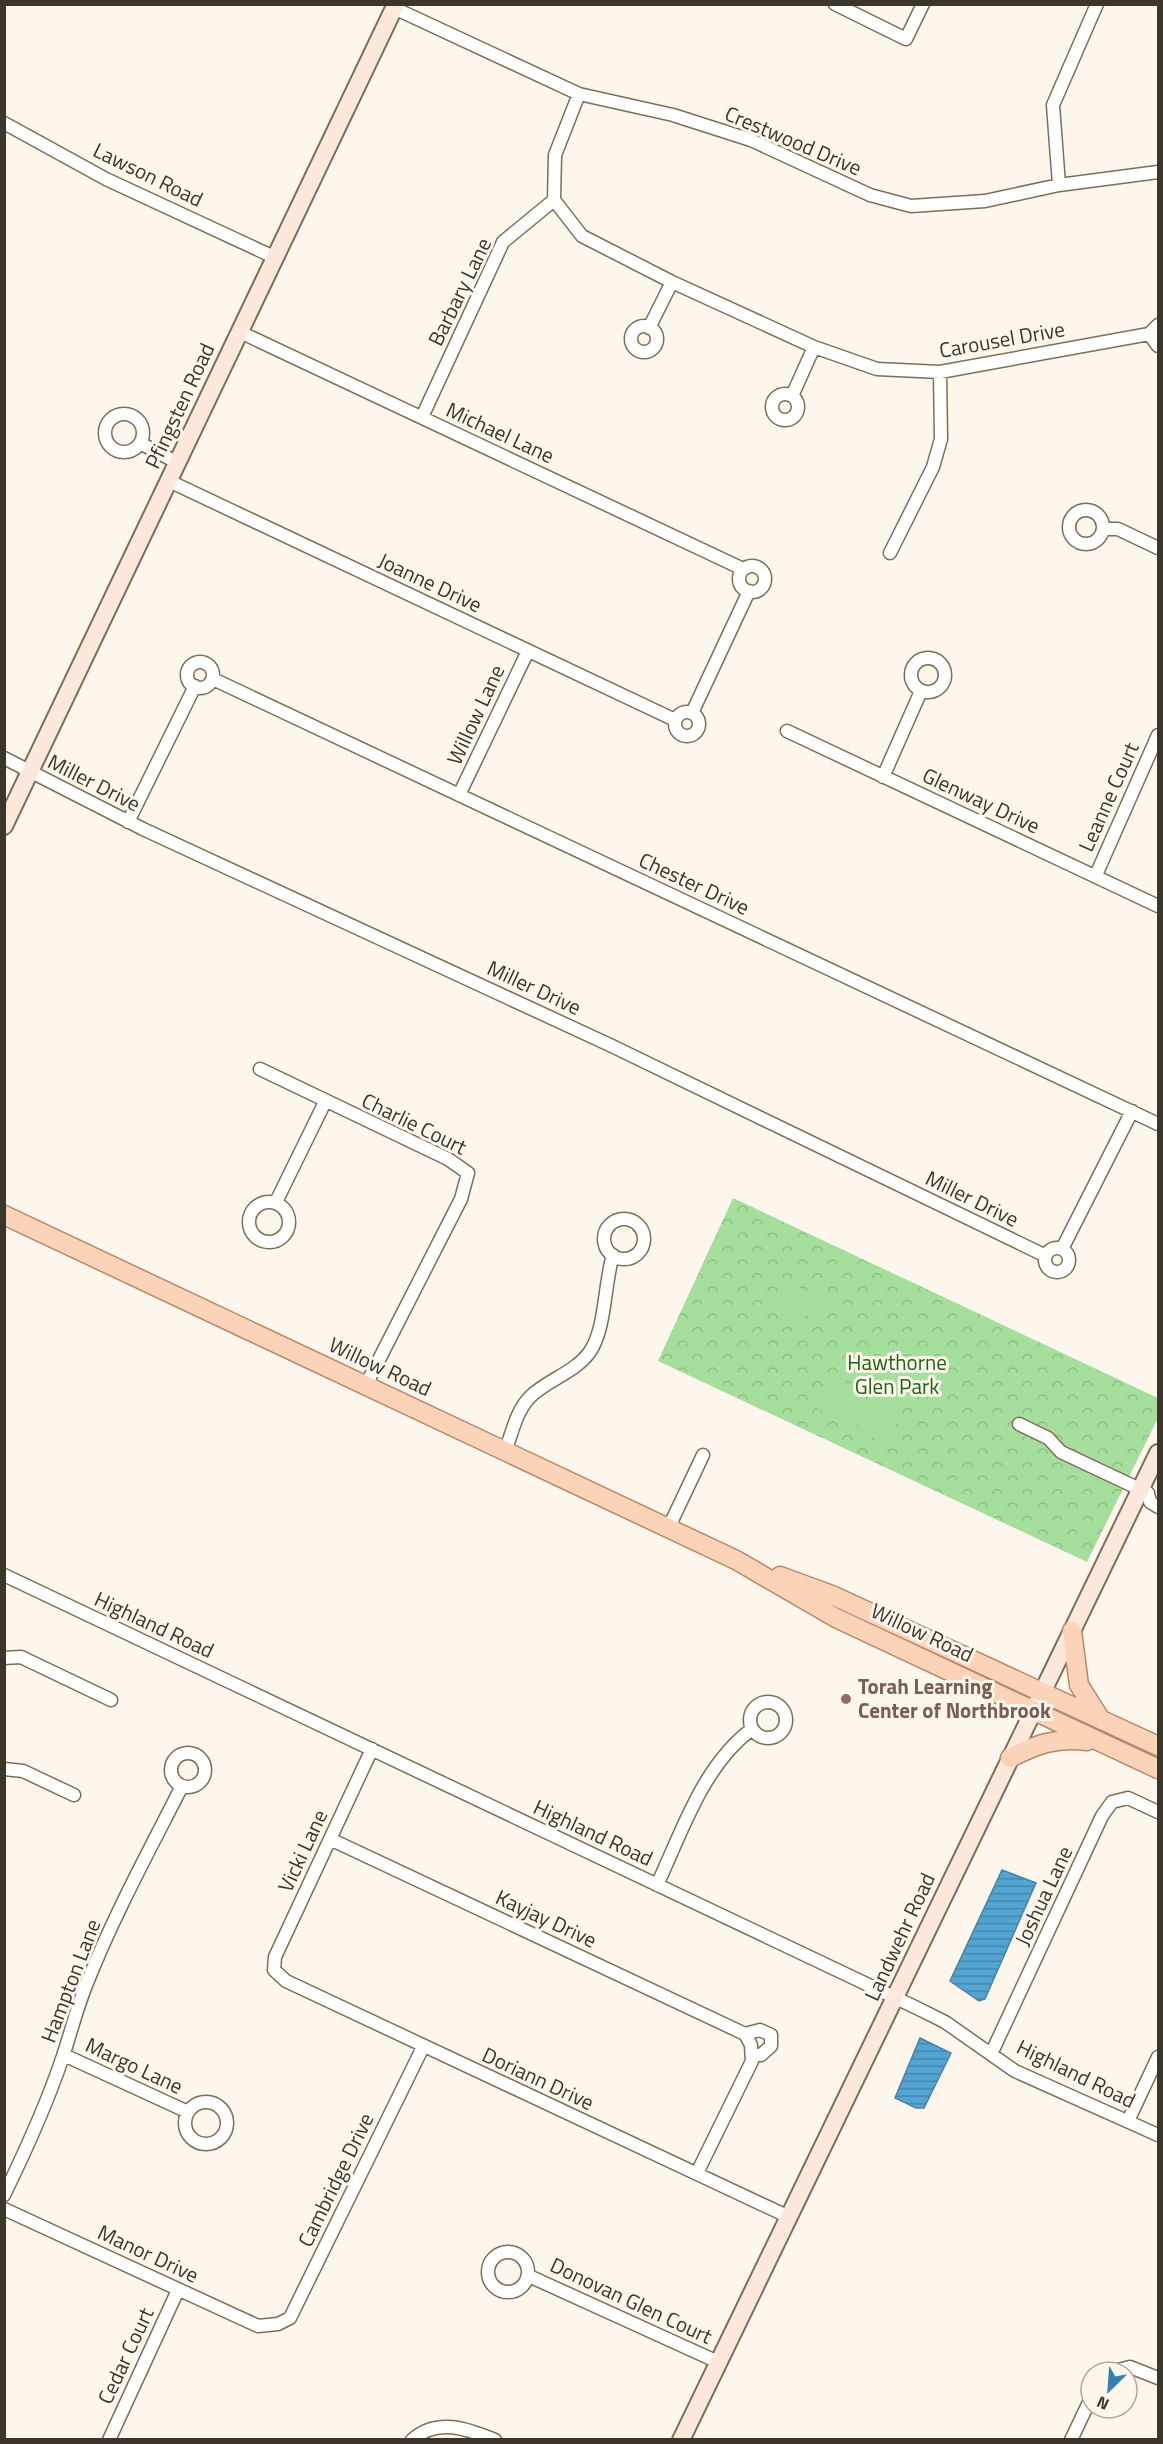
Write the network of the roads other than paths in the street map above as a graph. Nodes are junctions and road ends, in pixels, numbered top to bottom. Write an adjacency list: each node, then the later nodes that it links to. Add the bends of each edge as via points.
1 (835, 4): 2 (street, via 906,39)
2 (923, 4)
3 (1097, 4): 8 (street, via 1053,105)
4 (395, 6): 5 (street, Crestwood Drive); 10 (main road, Pfingsten Road)
5 (579, 94): 8 (street, Crestwood Drive, via 673,115 751,140 870,195 911,206 985,201); 9 (street, via 555,155)
6 (4, 123): 10 (street, Lawson Road, via 106,179)
7 (1158, 172): 8 (street, Crestwood Drive)
8 (1059, 185)
9 (554, 200): 11 (street, Carousel Drive, via 582,236); 20 (street, Barbary Lane, via 503,242)
10 (276, 258): 14 (main road, Pfingsten Road)
11 (672, 282): 13 (street); 17 (street, Carousel Drive)
12 (1158, 325): 15 (street)
13 (649, 328)
14 (240, 332): 20 (street, Michael Lane); 22 (main road, Pfingsten Road)
15 (1149, 334): 16 (street); 18 (street, Carousel Drive)
16 (1158, 346)
17 (814, 347): 18 (street, Carousel Drive, via 877,369); 19 (street)
18 (940, 372): 26 (street, via 942,439 933,468)
19 (792, 396)
20 (422, 417): 27 (street, Michael Lane)
21 (140, 443): 22 (street)
22 (178, 463): 23 (main road, Pfingsten Road)
23 (169, 481): 29 (street, Joanne Drive); 38 (main road, Pfingsten Road)
24 (1103, 529): 25 (street, via 1118,529)
25 (1158, 548)
26 (890, 553)
27 (743, 569): 28 (street, via 740,582); 28 (street, via 754,566 762,570 765,578 760,589)
28 (749, 591): 33 (street)
29 (528, 651): 34 (street, Joanne Drive); 40 (street, Willow Lane)
30 (213, 679): 31 (street, via 206,687); 31 (street, via 212,667 197,662 187,673); 40 (street, Chester Drive)
31 (195, 686): 41 (street)
32 (921, 691): 39 (street)
33 (692, 713): 34 (street, via 684,712); 34 (street, via 699,727 691,736 679,734)
34 (675, 720)
35 (787, 731): 39 (street, Glenway Drive)
36 (1158, 735): 43 (street, Leanne Court)
37 (4, 758): 38 (street, Miller Drive)
38 (30, 773): 41 (street, Miller Drive); 42 (main road, Pfingsten Road)
39 (883, 777): 43 (street, Glenway Drive)
40 (459, 795): 47 (street, Chester Drive)
41 (128, 822): 53 (street, Miller Drive, via 623,1051)
42 (4, 826)
43 (1096, 875): 44 (street, Glenway Drive)
44 (1158, 906)
45 (260, 1069): 46 (street, Charlie Court)
46 (325, 1102): 49 (street); 54 (street, Charlie Court, via 468,1173 461,1199)
47 (1132, 1111): 48 (street, Chester Drive); 51 (street)
48 (1158, 1124)
49 (276, 1202)
50 (4, 1215): 54 (main road, Willow Road)
51 (1062, 1249): 53 (street, via 1055,1248); 53 (street, via 1069,1262 1063,1271 1051,1270)
52 (613, 1255): 56 (street, via 606,1275 597,1338 576,1365 529,1398)
53 (1046, 1256)
54 (366, 1385): 56 (main road, Willow Road)
55 (1019, 1424): 59 (street, via 1048,1438 1061,1452)
56 (505, 1451): 61 (main road, Willow Road)
57 (1158, 1453): 59 (main road, Landwehr Road)
58 (703, 1455): 61 (street)
59 (1149, 1491): 60 (street, via 1150,1502); 64 (main road, Landwehr Road)
60 (1158, 1507)
61 (668, 1528): 62 (main road, Willow Road)
62 (736, 1560): 66 (main road, Willow Road, via 832,1595); 68 (main road, Willow Road, via 837,1618)
63 (4, 1575): 73 (street, Highland Road)
64 (1072, 1631): 66 (main road, Landwehr Road); 69 (main road, via 1079,1685)
65 (4, 1658): 67 (street, via 21,1657)
66 (1041, 1692): 68 (main road, Landwehr Road); 69 (main road, Willow Road)
67 (111, 1700)
68 (1033, 1710): 71 (main road, Willow Road); 74 (main road, Landwehr Road)
69 (1101, 1720): 72 (main road, Willow Road)
70 (752, 1729): 81 (street, via 739,1738 708,1777)
71 (1104, 1743): 74 (main road, via 1062,1738 1041,1742); 76 (main road, Willow Road)
72 (1158, 1746)
73 (372, 1749): 80 (street, Vicki Lane); 81 (street, Highland Road)
74 (1010, 1758): 83 (main road, Landwehr Road)
75 (4, 1769): 78 (street, via 23,1771)
76 (1158, 1769)
77 (182, 1786): 87 (street, Hampton Lane, via 92,1969)
78 (74, 1795)
79 (1158, 1812): 86 (street, Joshua Lane, via 1128,1798 1112,1802 1102,1816)
80 (330, 1839): 82 (street, Vicki Lane, via 275,1957); 84 (street, Kayjay Drive)
81 (657, 1885): 83 (street, Highland Road)
82 (274, 1970): 85 (street, Doriann Drive, via 286,1981)
83 (896, 1998): 86 (street, Highland Road, via 945,2022); 96 (main road, Landwehr Road)
84 (745, 2034): 88 (street); 88 (street, Kayjay Drive, via 760,2030 771,2035 771,2046)
85 (423, 2047): 93 (street, Doriann Drive); 99 (street, Cambridge Drive, via 290,2318)
86 (992, 2052): 91 (street, Highland Road, via 1015,2071)
87 (64, 2055): 90 (street, Margo Lane); 94 (street, Hampton Lane)
88 (752, 2055): 93 (street, Kayjay Drive)
89 (1158, 2056): 91 (street)
90 (188, 2112)
91 (1128, 2121): 92 (street, Highland Road)
92 (1158, 2135)
93 (697, 2173): 96 (street, Doriann Drive)
94 (4, 2195)
95 (4, 2209): 98 (street, Manor Drive)
96 (789, 2217): 100 (main road, Landwehr Road)
97 (529, 2276): 100 (street, Donovan Glen Court)
98 (178, 2290): 99 (street, Manor Drive, via 258,2326); 104 (street, Cedar Court)
99 (278, 2324)
100 (718, 2362): 107 (main road, Landwehr Road)
101 (1139, 2371): 102 (street)
102 (1158, 2378)
103 (1080, 2420): 108 (street)
104 (109, 2439)
105 (412, 2439): 106 (street, via 419,2433 449,2426)
106 (495, 2439)
107 (681, 2439)
108 (1071, 2439)

